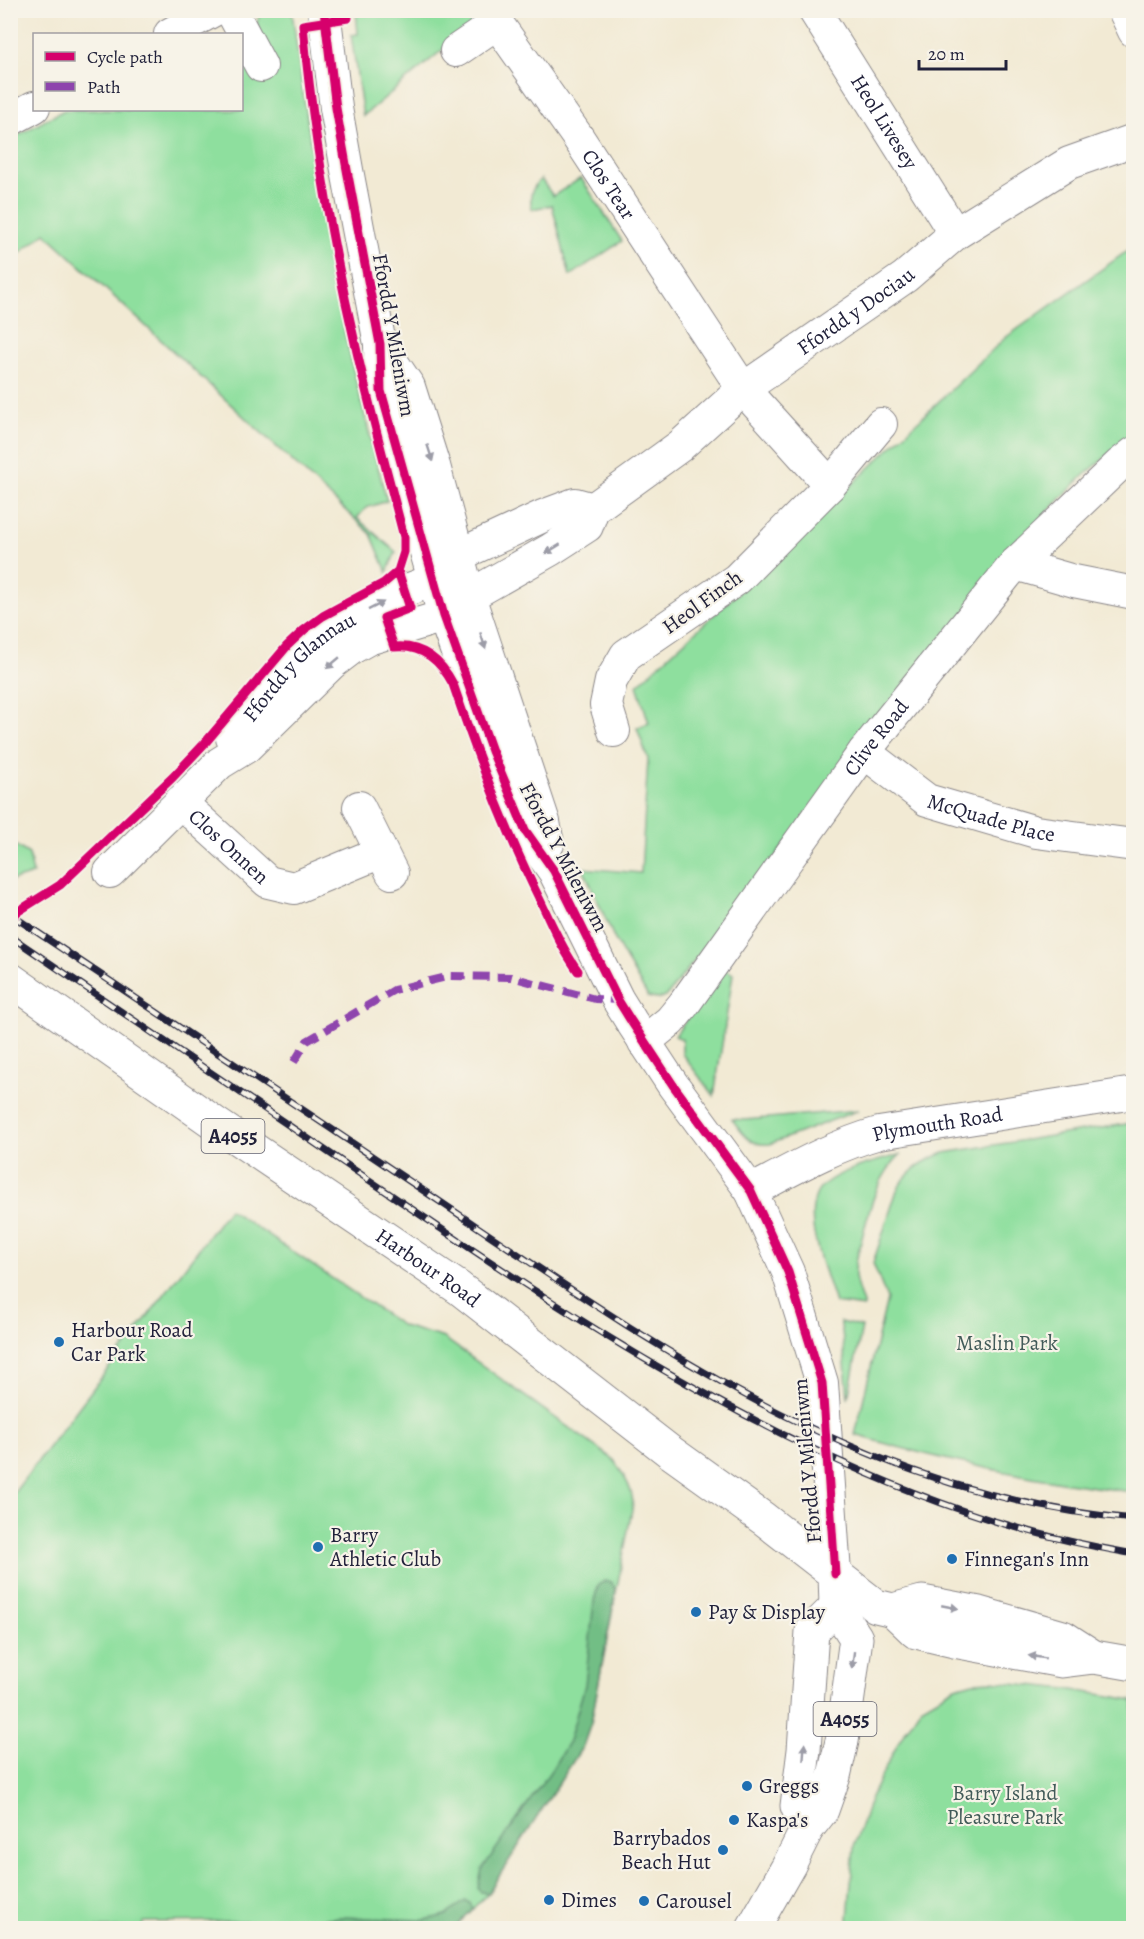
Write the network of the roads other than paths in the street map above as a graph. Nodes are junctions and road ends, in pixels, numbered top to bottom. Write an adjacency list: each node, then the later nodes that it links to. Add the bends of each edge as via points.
1 (214, 10): 8 (street)
2 (231, 10): 10 (street)
3 (324, 10): 15 (street, Ffordd Y Mileniwm, via 343,150)
4 (814, 10): 14 (street, Heol Livesey)
5 (1124, 10): 7 (street)
6 (505, 17): 9 (street, Clos Tear); 16 (street, Clos Tear, via 577,136)
7 (1134, 31)
8 (172, 33)
9 (456, 51)
10 (261, 66)
11 (33, 108): 12 (street)
12 (10, 120)
13 (1134, 140): 14 (street, Ffordd y Dociau, via 1070,163)
14 (955, 234): 16 (street, Ffordd y Dociau, via 905,277)
15 (380, 344): 21 (street, Ffordd Y Mileniwm, one-way to 21, via 409,387); 23 (street, Ffordd Y Mileniwm, via 381,390)
16 (744, 389): 19 (street); 20 (street, Ffordd y Dociau, via 680,446)
17 (881, 424): 19 (street, Heol Finch)
18 (1134, 453): 22 (street, Clive Road)
19 (830, 485): 27 (street, Heol Finch, via 737,579 626,655 611,681 606,705)
20 (592, 509): 21 (street, via 575,504); 25 (street, Ffordd y Dociau, one-way to 25, via 587,526)
21 (457, 556): 23 (street); 25 (street, Ffordd Y Mileniwm)
22 (1015, 564): 24 (street, via 1074,581); 28 (street, Clive Road)
23 (434, 580): 26 (street, Ffordd Y Mileniwm); 29 (street, Ffordd y Glannau, one-way to 23, via 233,736 305,650 353,617)
24 (1134, 592)
25 (469, 596): 26 (street, Ffordd y Dociau); 33 (street, Ffordd Y Mileniwm, one-way to 33, via 544,822)
26 (444, 616): 29 (street, Ffordd y Glannau, one-way to 29, via 368,639 352,648 246,747); 33 (street, Ffordd Y Mileniwm, via 525,830)
27 (614, 731)
28 (864, 752): 32 (street, McQuade Place, via 927,800 1036,832); 36 (street, Clive Road, via 684,1004)
29 (220, 763): 30 (street, Ffordd y Glannau)
30 (180, 802): 31 (street, Clos Onnen, via 268,882 294,888 387,863); 34 (street, Ffordd y Glannau)
31 (359, 807)
32 (1134, 845)
33 (554, 871): 36 (street, Ffordd Y Mileniwm, via 618,1000)
34 (110, 872)
35 (10, 979): 39 (main road, Harbour Road / A4055, via 459,1288)
36 (644, 1042): 38 (street, Ffordd Y Mileniwm)
37 (1134, 1093): 38 (street, Plymouth Road, via 879,1133 815,1157)
38 (751, 1191): 39 (street, Ffordd Y Mileniwm, via 788,1272 822,1383)
39 (835, 1574): 40 (main road); 41 (main road, A4055, via 876,1606 893,1610 922,1602 979,1613 1063,1637 1094,1657)
40 (836, 1607): 42 (main road, A4055, one-way to 40, via 797,1806 812,1631); 42 (main road, A4055, one-way to 42, via 856,1638 852,1676 834,1776 822,1810)
41 (1134, 1664)
42 (807, 1829): 43 (main road, A4055)
43 (753, 1929)

